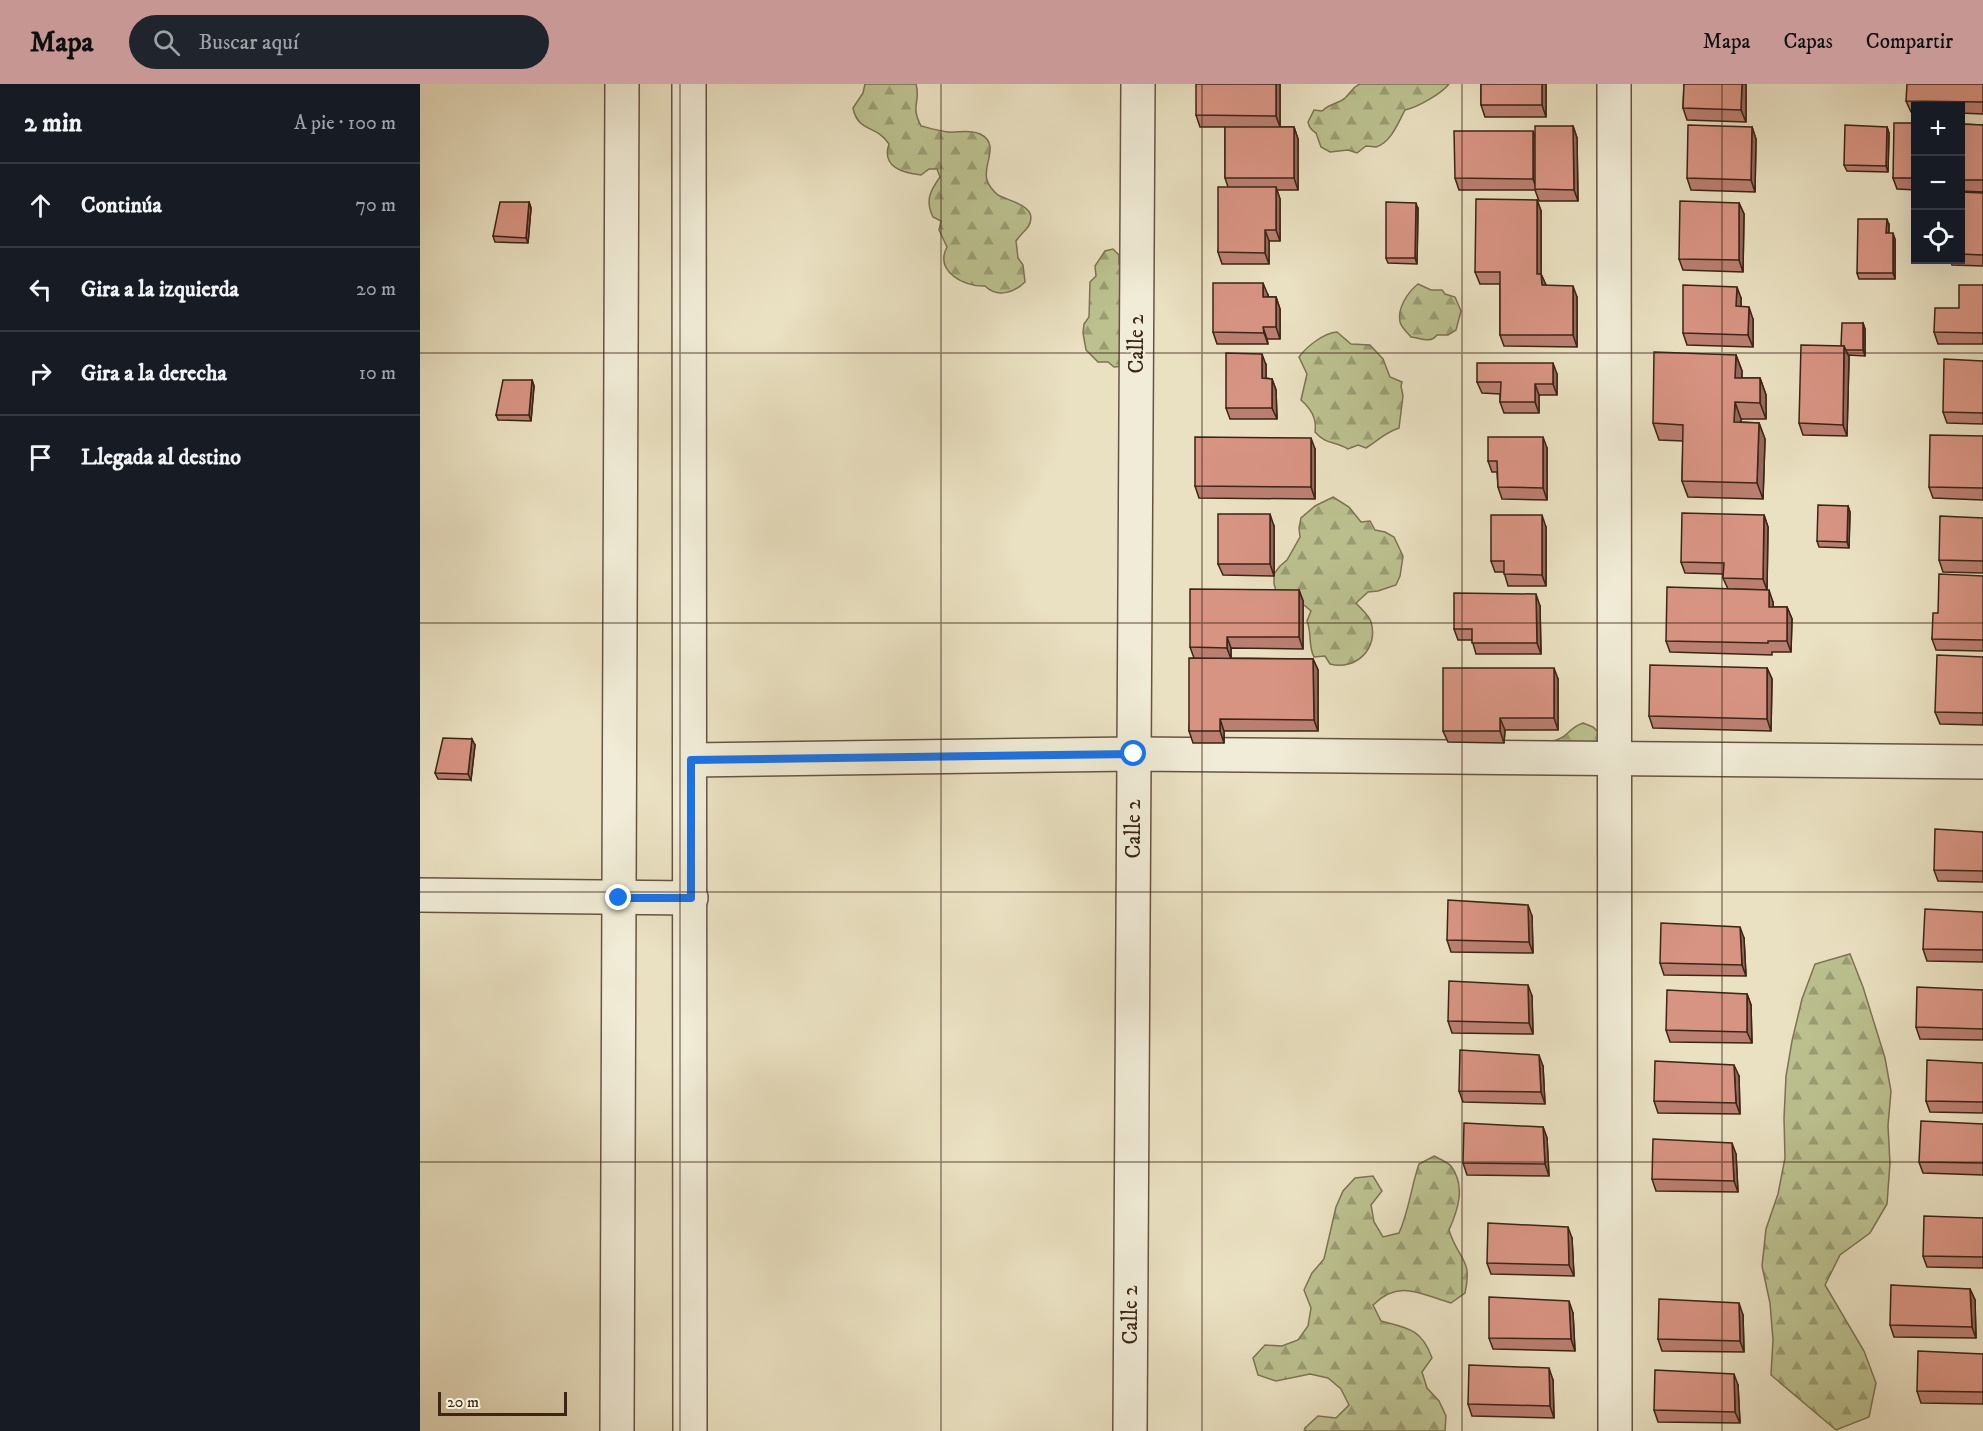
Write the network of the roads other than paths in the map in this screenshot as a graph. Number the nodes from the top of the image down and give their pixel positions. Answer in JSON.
{"nodes":[{"id":1,"x":622,"y":84,"type":"edge"},
{"id":2,"x":689,"y":84,"type":"edge"},
{"id":3,"x":1138,"y":84,"type":"edge"},
{"id":4,"x":1614,"y":84,"type":"edge"},
{"id":5,"x":1134,"y":754,"type":"junction"},
{"id":6,"x":1615,"y":759,"type":"junction"},
{"id":7,"x":691,"y":760,"type":"junction"},
{"id":8,"x":1983,"y":762,"type":"edge"},
{"id":9,"x":420,"y":895,"type":"edge"},
{"id":10,"x":619,"y":898,"type":"junction"},
{"id":11,"x":691,"y":898,"type":"junction"},
{"id":12,"x":617,"y":1431,"type":"edge"},
{"id":13,"x":690,"y":1431,"type":"edge"},
{"id":14,"x":1130,"y":1431,"type":"edge"},
{"id":15,"x":1615,"y":1431,"type":"edge"}],
"edges":[{"from":1,"to":10,"type":"street"},
{"from":2,"to":7,"type":"street"},
{"from":3,"to":5,"type":"street","name":"Calle 2"},
{"from":4,"to":6,"type":"street"},
{"from":5,"to":6,"type":"street"},
{"from":5,"to":7,"type":"street"},
{"from":5,"to":14,"type":"street","name":"Calle 2"},
{"from":6,"to":8,"type":"street"},
{"from":6,"to":15,"type":"street"},
{"from":7,"to":11,"type":"street"},
{"from":9,"to":10,"type":"street"},
{"from":10,"to":11,"type":"street"},
{"from":10,"to":12,"type":"street"},
{"from":11,"to":13,"type":"street"}]}
